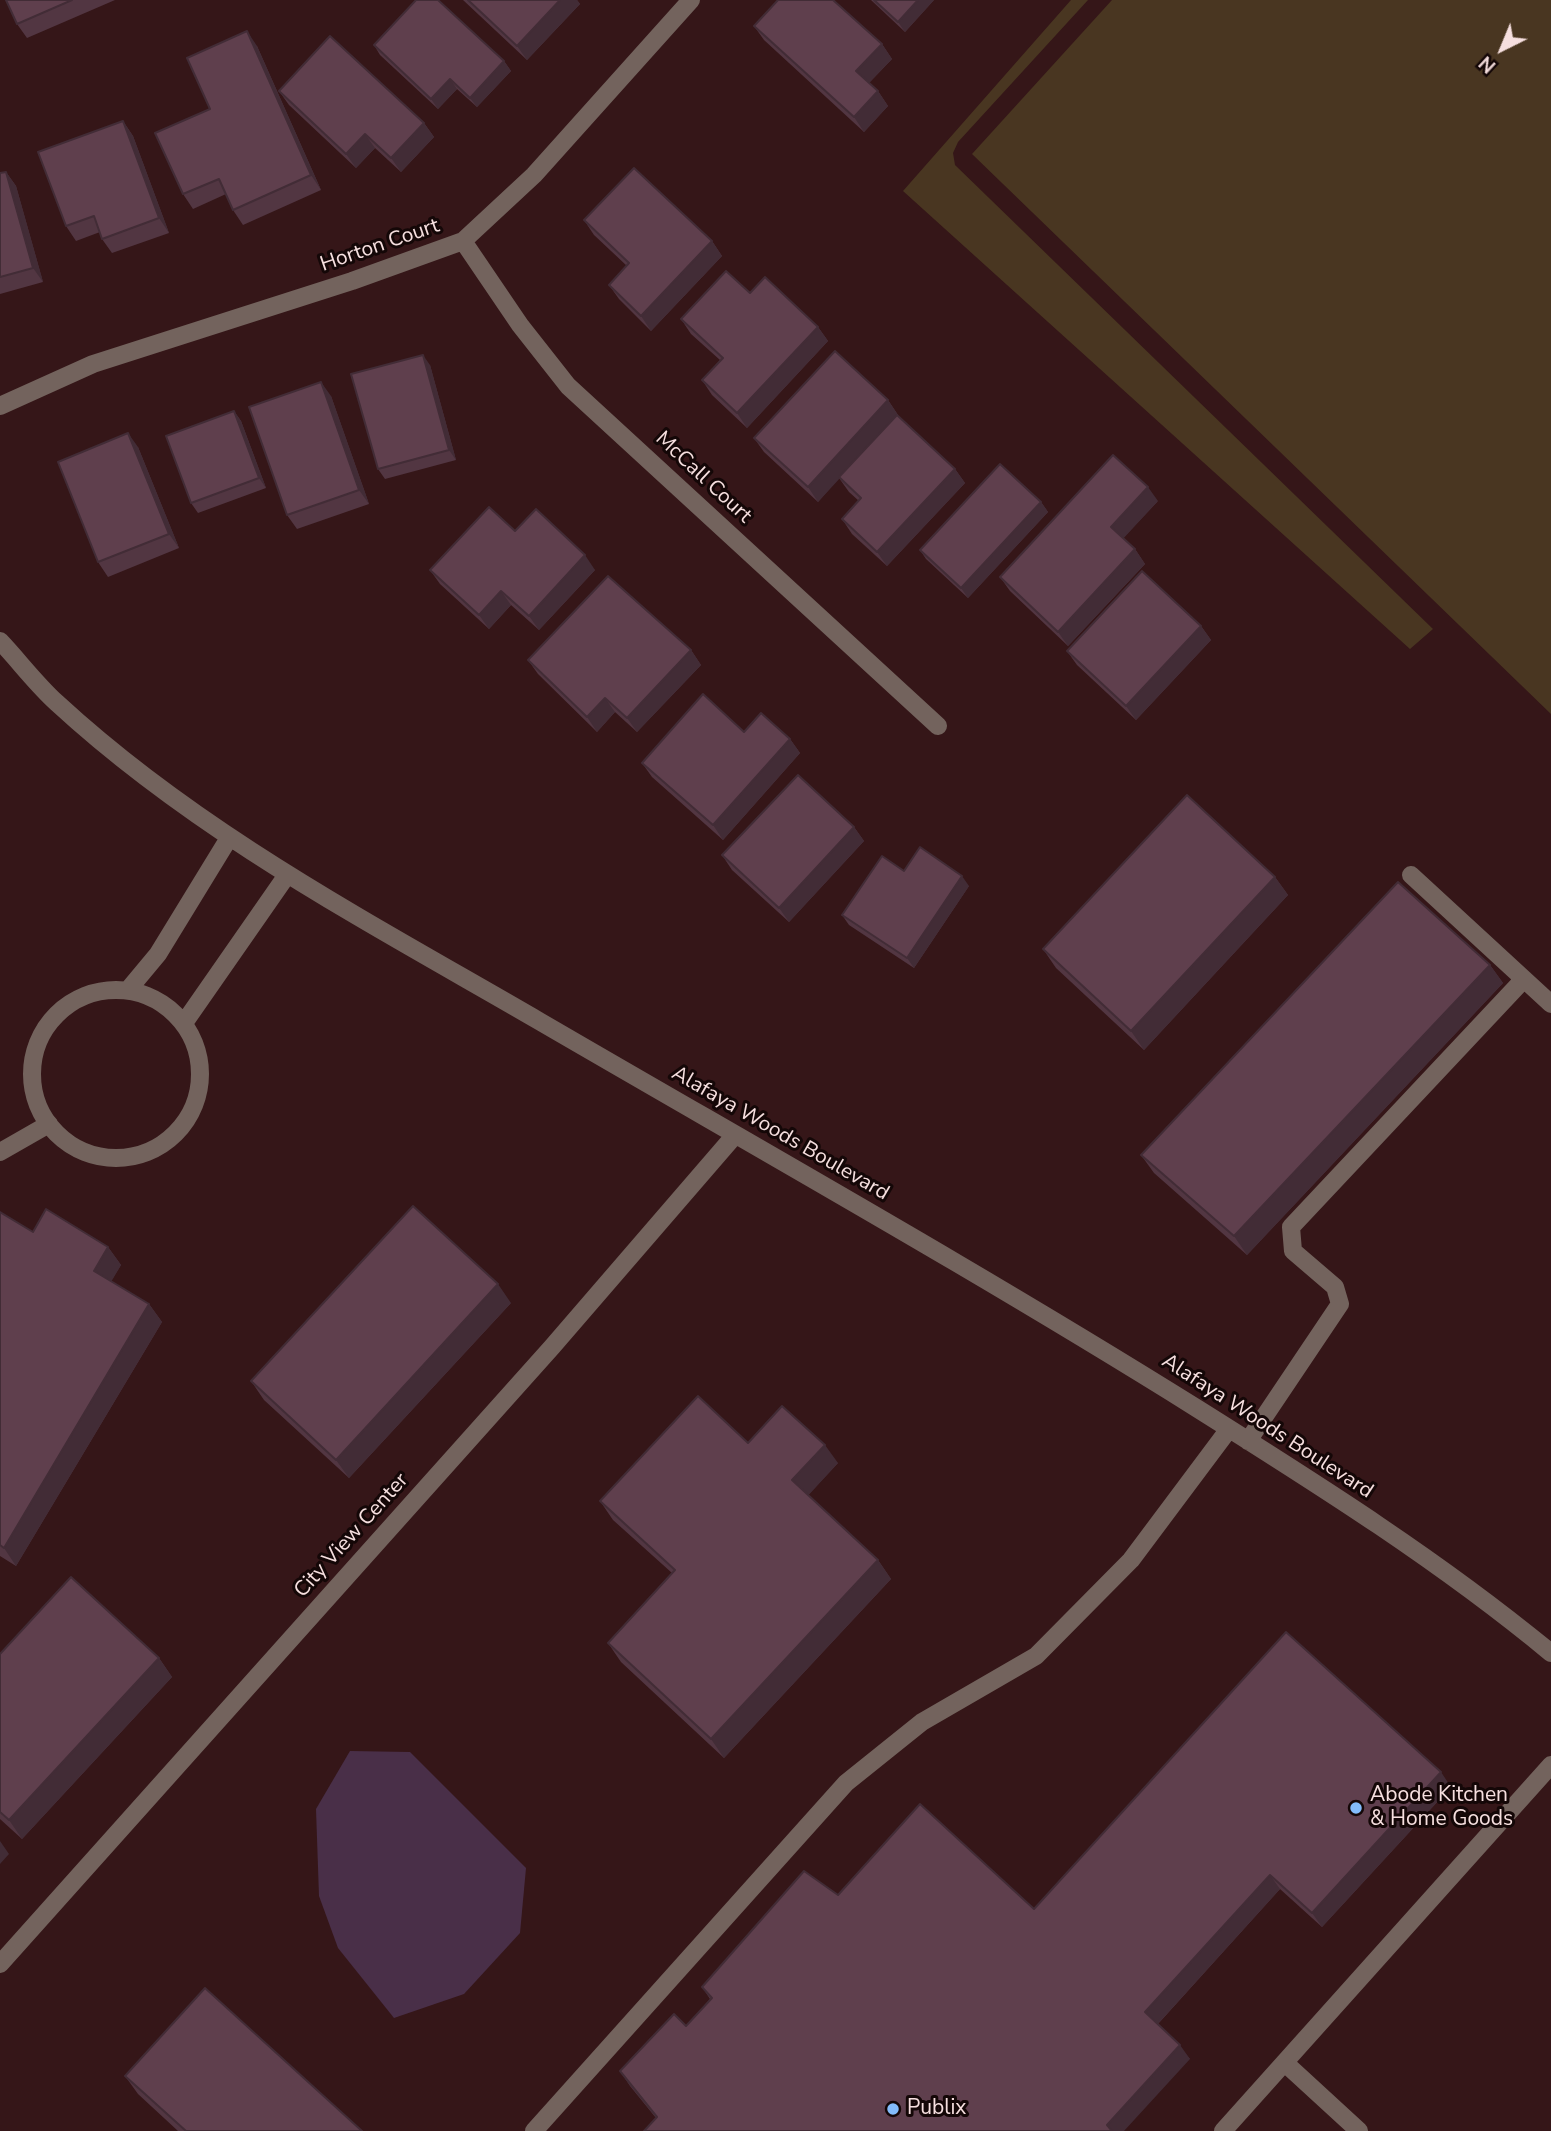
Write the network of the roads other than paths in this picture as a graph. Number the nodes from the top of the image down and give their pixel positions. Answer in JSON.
{"nodes":[{"id":1,"x":691,"y":0,"type":"edge"},
{"id":2,"x":463,"y":241,"type":"junction"},
{"id":3,"x":0,"y":406,"type":"edge"},
{"id":4,"x":0,"y":641,"type":"edge"},
{"id":5,"x":938,"y":726,"type":"dead end"},
{"id":6,"x":229,"y":838,"type":"junction"},
{"id":7,"x":1411,"y":874,"type":"dead end"},
{"id":8,"x":287,"y":875,"type":"junction"},
{"id":9,"x":1524,"y":979,"type":"junction"},
{"id":10,"x":128,"y":990,"type":"junction"},
{"id":11,"x":1551,"y":1004,"type":"edge"},
{"id":12,"x":184,"y":1023,"type":"junction"},
{"id":13,"x":48,"y":1124,"type":"junction"},
{"id":14,"x":735,"y":1135,"type":"junction"},
{"id":15,"x":0,"y":1152,"type":"edge"},
{"id":16,"x":1229,"y":1429,"type":"junction"},
{"id":17,"x":1248,"y":1441,"type":"junction"},
{"id":18,"x":1551,"y":1653,"type":"edge"},
{"id":19,"x":1551,"y":1765,"type":"edge"},
{"id":20,"x":0,"y":1964,"type":"edge"},
{"id":21,"x":1285,"y":2063,"type":"junction"},
{"id":22,"x":534,"y":2131,"type":"edge"},
{"id":23,"x":1223,"y":2131,"type":"edge"},
{"id":24,"x":1359,"y":2131,"type":"edge"}],
"edges":[{"from":1,"to":2,"type":"street","name":"Horton Court"},
{"from":2,"to":3,"type":"street","name":"Horton Court"},
{"from":2,"to":5,"type":"street","name":"McCall Court"},
{"from":4,"to":6,"type":"street","name":"Alafaya Woods Boulevard"},
{"from":6,"to":8,"type":"street","name":"Alafaya Woods Boulevard"},
{"from":6,"to":10,"type":"street"},
{"from":7,"to":9,"type":"street"},
{"from":8,"to":12,"type":"street"},
{"from":8,"to":14,"type":"street","name":"Alafaya Woods Boulevard"},
{"from":9,"to":11,"type":"street"},
{"from":9,"to":17,"type":"street"},
{"from":10,"to":12,"type":"street"},
{"from":10,"to":13,"type":"street"},
{"from":12,"to":13,"type":"street"},
{"from":13,"to":15,"type":"street"},
{"from":14,"to":16,"type":"street","name":"Alafaya Woods Boulevard"},
{"from":14,"to":20,"type":"street","name":"City View Center"},
{"from":16,"to":17,"type":"street","name":"Alafaya Woods Boulevard"},
{"from":16,"to":22,"type":"street"},
{"from":17,"to":18,"type":"street","name":"Alafaya Woods Boulevard"},
{"from":19,"to":21,"type":"street"},
{"from":21,"to":23,"type":"street"},
{"from":21,"to":24,"type":"street"}]}
